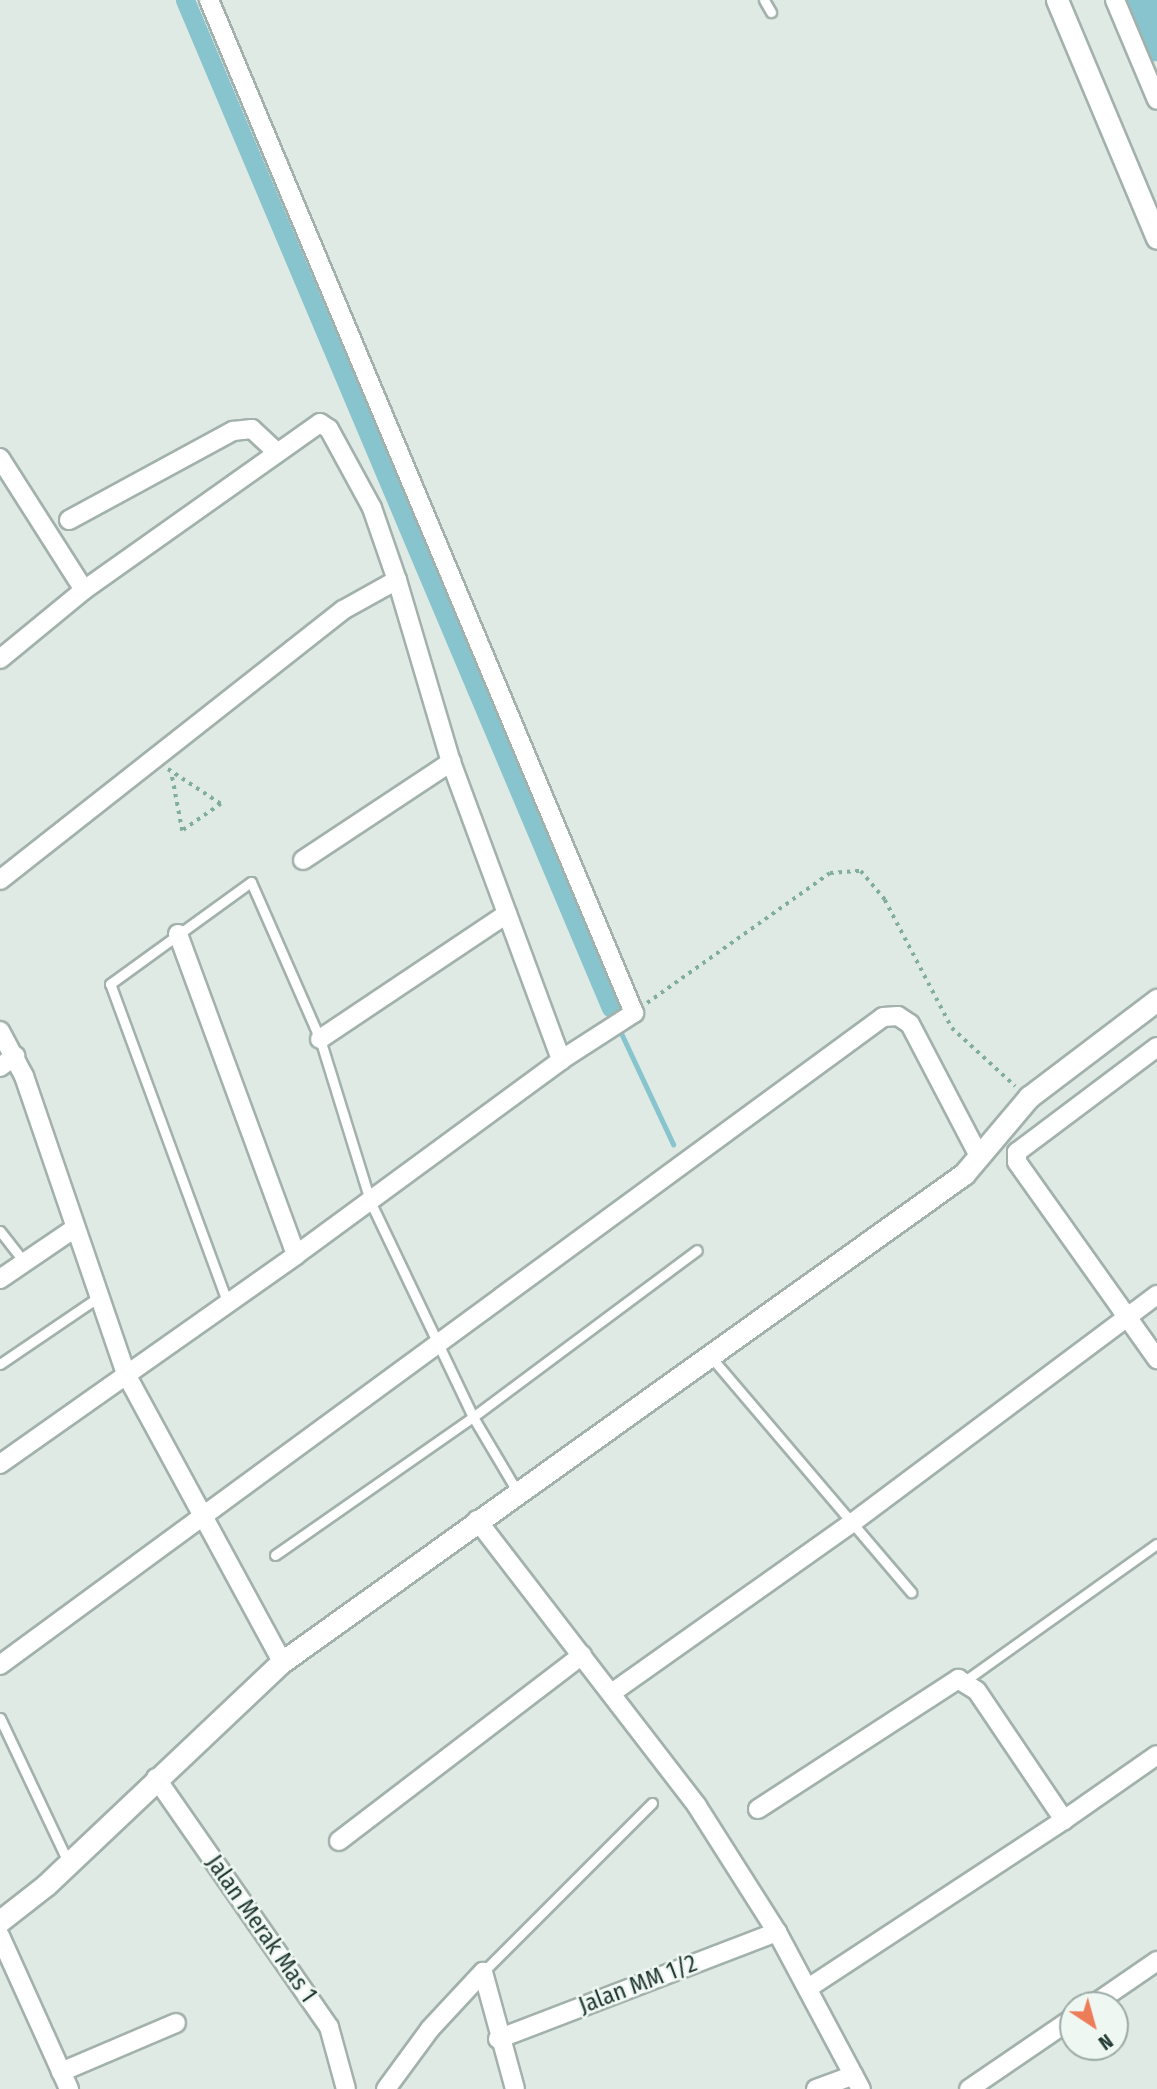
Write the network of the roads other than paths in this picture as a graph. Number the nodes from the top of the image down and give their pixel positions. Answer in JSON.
{"nodes":[{"id":1,"x":209,"y":0,"type":"edge"},
{"id":2,"x":764,"y":0,"type":"edge"},
{"id":3,"x":1057,"y":0,"type":"edge"},
{"id":4,"x":1115,"y":0,"type":"edge"},
{"id":5,"x":771,"y":12,"type":"dead end"},
{"id":6,"x":1157,"y":100,"type":"edge"},
{"id":7,"x":1157,"y":238,"type":"edge"},
{"id":8,"x":276,"y":451,"type":"junction"},
{"id":9,"x":1,"y":464,"type":"edge"},
{"id":10,"x":69,"y":520,"type":"dead end"},
{"id":11,"x":397,"y":580,"type":"junction"},
{"id":12,"x":84,"y":590,"type":"junction"},
{"id":13,"x":0,"y":659,"type":"edge"},
{"id":14,"x":451,"y":762,"type":"junction"},
{"id":15,"x":303,"y":860,"type":"dead end"},
{"id":16,"x":0,"y":880,"type":"edge"},
{"id":17,"x":507,"y":914,"type":"junction"},
{"id":18,"x":178,"y":934,"type":"junction"},
{"id":19,"x":1157,"y":1000,"type":"edge"},
{"id":20,"x":0,"y":1031,"type":"edge"},
{"id":21,"x":320,"y":1039,"type":"junction"},
{"id":22,"x":1157,"y":1047,"type":"edge"},
{"id":23,"x":15,"y":1056,"type":"junction"},
{"id":24,"x":561,"y":1060,"type":"junction"},
{"id":25,"x":0,"y":1068,"type":"edge"},
{"id":26,"x":980,"y":1158,"type":"junction"},
{"id":27,"x":370,"y":1201,"type":"junction"},
{"id":28,"x":75,"y":1228,"type":"junction"},
{"id":29,"x":0,"y":1231,"type":"edge"},
{"id":30,"x":697,"y":1250,"type":"dead end"},
{"id":31,"x":296,"y":1255,"type":"junction"},
{"id":32,"x":24,"y":1262,"type":"junction"},
{"id":33,"x":0,"y":1279,"type":"edge"},
{"id":34,"x":1157,"y":1295,"type":"edge"},
{"id":35,"x":97,"y":1298,"type":"junction"},
{"id":36,"x":228,"y":1304,"type":"junction"},
{"id":37,"x":1126,"y":1317,"type":"junction"},
{"id":38,"x":435,"y":1341,"type":"junction"},
{"id":39,"x":709,"y":1354,"type":"junction"},
{"id":40,"x":1157,"y":1359,"type":"edge"},
{"id":41,"x":0,"y":1364,"type":"edge"},
{"id":42,"x":127,"y":1376,"type":"junction"},
{"id":43,"x":473,"y":1417,"type":"junction"},
{"id":44,"x":0,"y":1464,"type":"edge"},
{"id":45,"x":517,"y":1491,"type":"junction"},
{"id":46,"x":202,"y":1515,"type":"junction"},
{"id":47,"x":477,"y":1520,"type":"junction"},
{"id":48,"x":852,"y":1523,"type":"junction"},
{"id":49,"x":1157,"y":1544,"type":"edge"},
{"id":50,"x":275,"y":1555,"type":"dead end"},
{"id":51,"x":912,"y":1592,"type":"dead end"},
{"id":52,"x":582,"y":1656,"type":"junction"},
{"id":53,"x":282,"y":1661,"type":"junction"},
{"id":54,"x":0,"y":1665,"type":"edge"},
{"id":55,"x":966,"y":1680,"type":"junction"},
{"id":56,"x":613,"y":1692,"type":"junction"},
{"id":57,"x":0,"y":1718,"type":"edge"},
{"id":58,"x":1157,"y":1755,"type":"edge"},
{"id":59,"x":156,"y":1778,"type":"junction"},
{"id":60,"x":652,"y":1803,"type":"dead end"},
{"id":61,"x":758,"y":1809,"type":"dead end"},
{"id":62,"x":1064,"y":1820,"type":"junction"},
{"id":63,"x":339,"y":1841,"type":"dead end"},
{"id":64,"x":68,"y":1863,"type":"junction"},
{"id":65,"x":0,"y":1921,"type":"edge"},
{"id":66,"x":777,"y":1932,"type":"junction"},
{"id":67,"x":0,"y":1936,"type":"edge"},
{"id":68,"x":1157,"y":1961,"type":"edge"},
{"id":69,"x":483,"y":1972,"type":"junction"},
{"id":70,"x":808,"y":1988,"type":"junction"},
{"id":71,"x":1113,"y":1991,"type":"edge"},
{"id":72,"x":176,"y":2023,"type":"dead end"},
{"id":73,"x":1059,"y":2028,"type":"edge"},
{"id":74,"x":498,"y":2039,"type":"junction"},
{"id":75,"x":65,"y":2081,"type":"edge"},
{"id":76,"x":858,"y":2082,"type":"edge"},
{"id":77,"x":346,"y":2089,"type":"edge"},
{"id":78,"x":386,"y":2089,"type":"edge"},
{"id":79,"x":515,"y":2089,"type":"edge"},
{"id":80,"x":816,"y":2089,"type":"edge"},
{"id":81,"x":969,"y":2089,"type":"edge"}],
"edges":[{"from":1,"to":24,"type":"street"},
{"from":2,"to":5,"type":"lane"},
{"from":3,"to":7,"type":"street"},
{"from":4,"to":6,"type":"street"},
{"from":8,"to":10,"type":"street"},
{"from":8,"to":11,"type":"street"},
{"from":8,"to":12,"type":"street"},
{"from":9,"to":12,"type":"street"},
{"from":11,"to":14,"type":"street"},
{"from":11,"to":16,"type":"street"},
{"from":12,"to":13,"type":"street"},
{"from":14,"to":15,"type":"street"},
{"from":14,"to":17,"type":"street"},
{"from":17,"to":21,"type":"street"},
{"from":17,"to":24,"type":"street"},
{"from":18,"to":21,"type":"lane"},
{"from":18,"to":31,"type":"street"},
{"from":18,"to":36,"type":"lane"},
{"from":19,"to":26,"type":"street"},
{"from":20,"to":23,"type":"street"},
{"from":21,"to":27,"type":"lane"},
{"from":22,"to":37,"type":"street"},
{"from":23,"to":25,"type":"street"},
{"from":23,"to":28,"type":"street"},
{"from":24,"to":27,"type":"street"},
{"from":26,"to":38,"type":"street"},
{"from":26,"to":39,"type":"street"},
{"from":27,"to":31,"type":"street"},
{"from":27,"to":38,"type":"lane"},
{"from":28,"to":32,"type":"street"},
{"from":28,"to":35,"type":"street"},
{"from":29,"to":32,"type":"lane"},
{"from":30,"to":43,"type":"lane"},
{"from":31,"to":36,"type":"street"},
{"from":32,"to":33,"type":"street"},
{"from":34,"to":37,"type":"street"},
{"from":35,"to":41,"type":"lane"},
{"from":35,"to":42,"type":"street"},
{"from":36,"to":42,"type":"street"},
{"from":37,"to":40,"type":"street"},
{"from":37,"to":48,"type":"street"},
{"from":38,"to":43,"type":"lane"},
{"from":38,"to":46,"type":"street"},
{"from":39,"to":45,"type":"street"},
{"from":39,"to":48,"type":"lane"},
{"from":42,"to":44,"type":"street"},
{"from":42,"to":46,"type":"street"},
{"from":43,"to":45,"type":"lane"},
{"from":43,"to":50,"type":"lane"},
{"from":45,"to":47,"type":"street"},
{"from":46,"to":53,"type":"street"},
{"from":46,"to":54,"type":"street"},
{"from":47,"to":52,"type":"street"},
{"from":47,"to":53,"type":"street"},
{"from":48,"to":51,"type":"lane"},
{"from":48,"to":56,"type":"street"},
{"from":49,"to":55,"type":"lane"},
{"from":52,"to":56,"type":"street"},
{"from":52,"to":63,"type":"street"},
{"from":53,"to":59,"type":"street"},
{"from":55,"to":61,"type":"street"},
{"from":55,"to":62,"type":"street"},
{"from":56,"to":66,"type":"street"},
{"from":57,"to":64,"type":"lane"},
{"from":58,"to":62,"type":"street"},
{"from":59,"to":64,"type":"street"},
{"from":59,"to":77,"type":"street","name":"Jalan Merak Mas 1"},
{"from":60,"to":69,"type":"lane"},
{"from":62,"to":70,"type":"street"},
{"from":64,"to":65,"type":"street"},
{"from":66,"to":70,"type":"street"},
{"from":66,"to":74,"type":"street","name":"Jalan MM 1/2"},
{"from":67,"to":75,"type":"street"},
{"from":68,"to":71,"type":"street"},
{"from":69,"to":74,"type":"street"},
{"from":69,"to":78,"type":"street"},
{"from":70,"to":76,"type":"street"},
{"from":72,"to":75,"type":"street"},
{"from":73,"to":81,"type":"street"},
{"from":74,"to":79,"type":"street"},
{"from":76,"to":80,"type":"street"}]}
